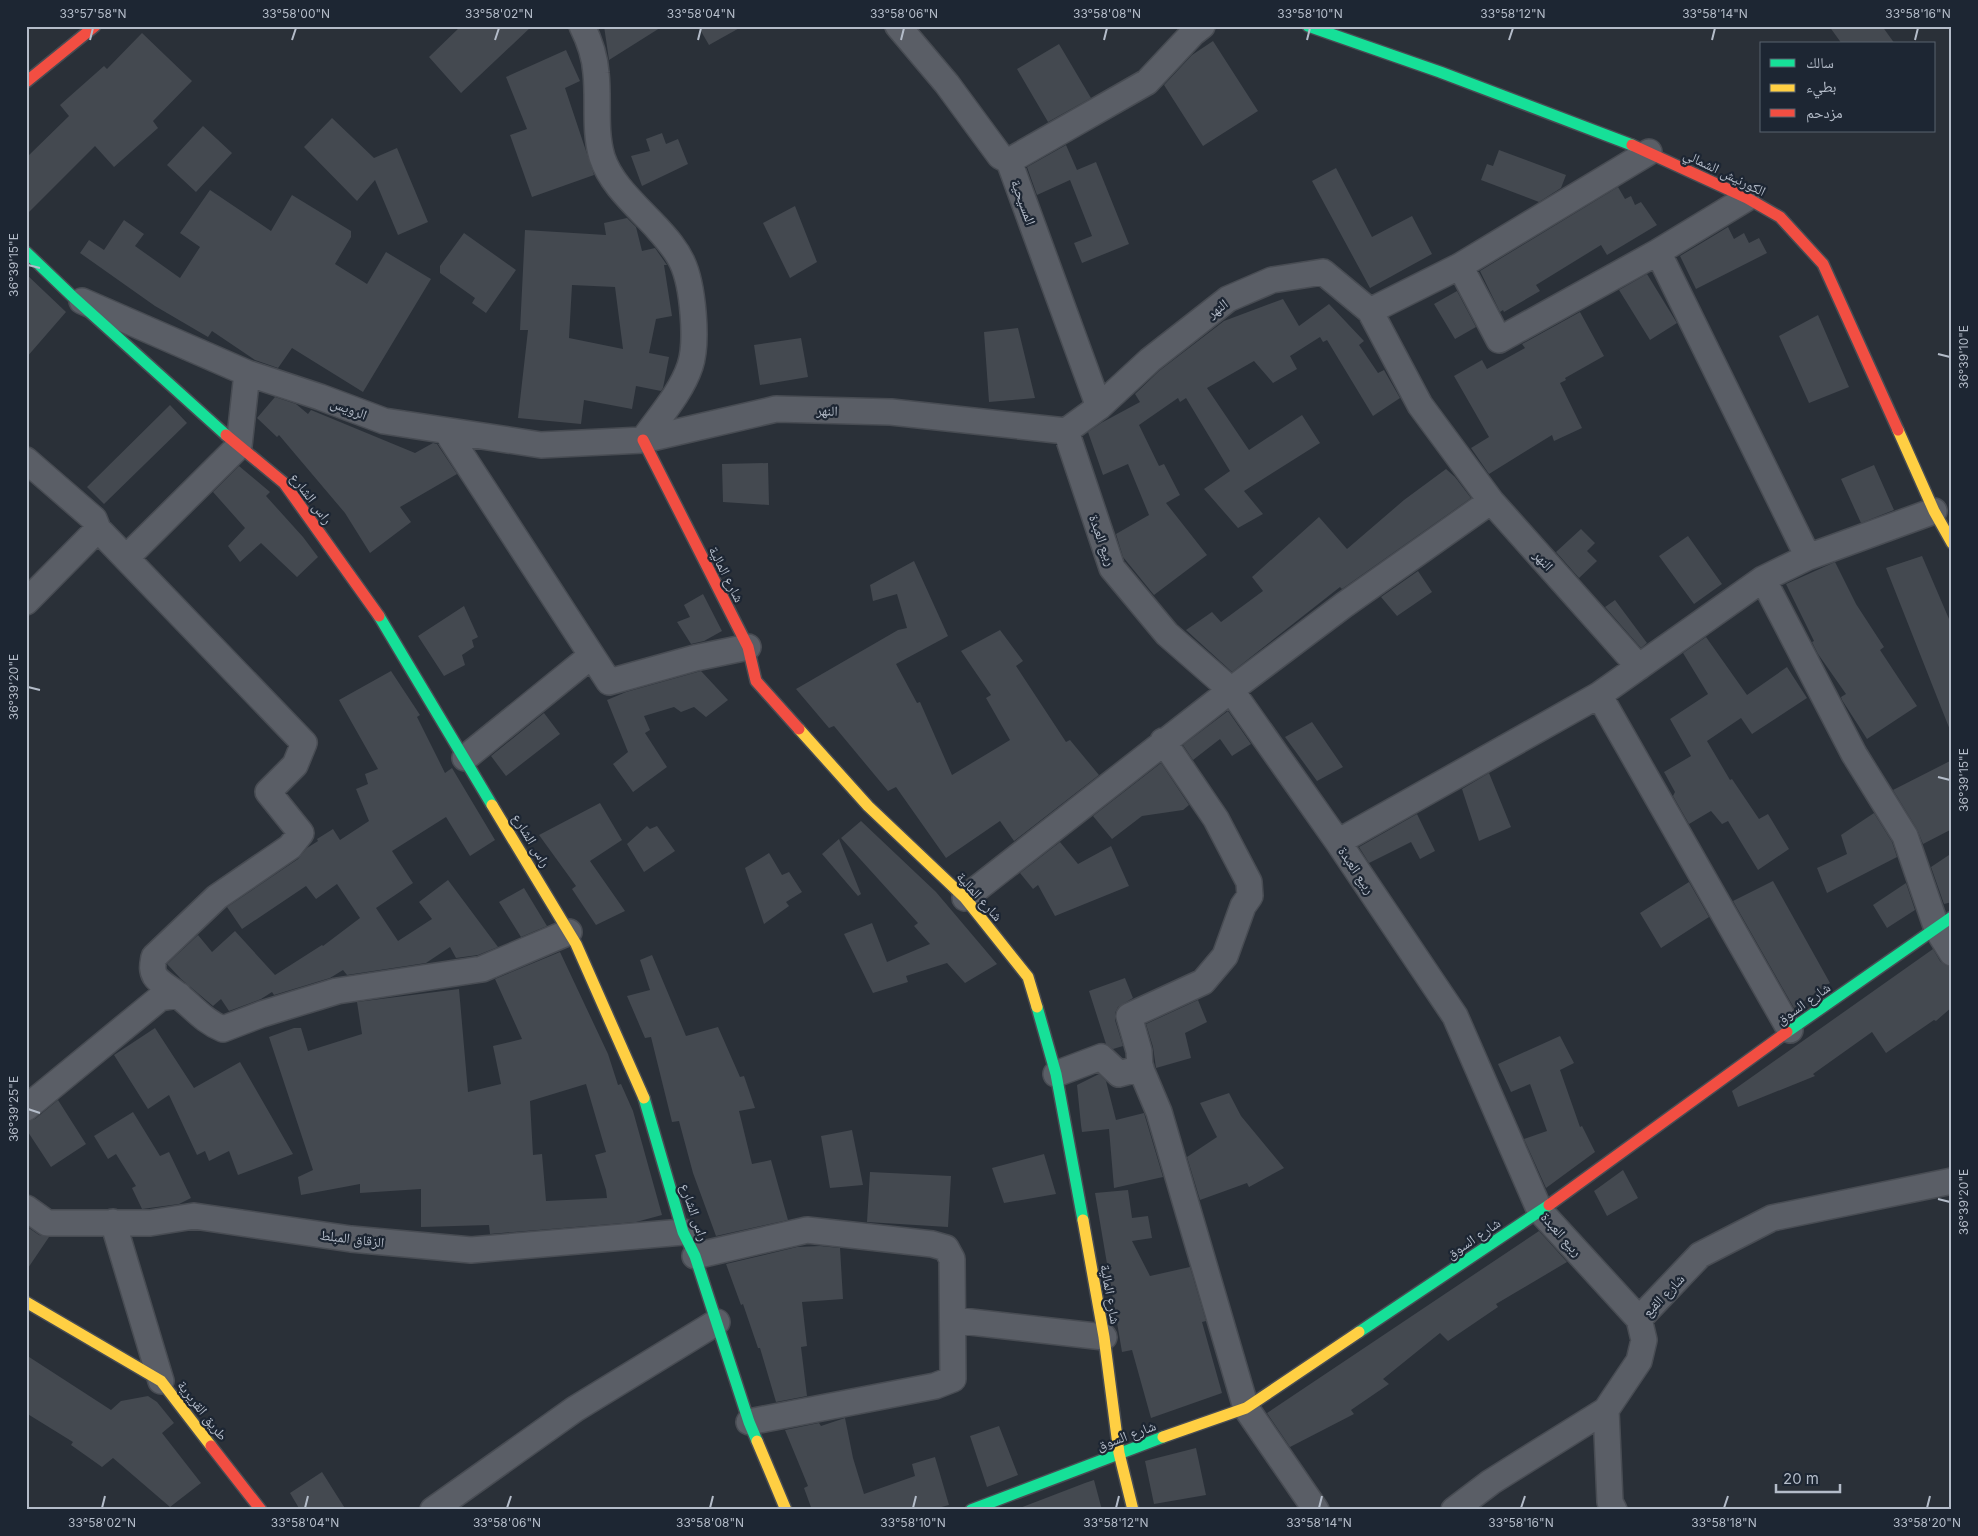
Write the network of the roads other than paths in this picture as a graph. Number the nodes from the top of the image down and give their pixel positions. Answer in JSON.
{"nodes":[{"id":1,"x":96,"y":26,"type":"edge"},
{"id":2,"x":582,"y":26,"type":"edge"},
{"id":3,"x":898,"y":26,"type":"edge"},
{"id":4,"x":1202,"y":26,"type":"edge"},
{"id":5,"x":1308,"y":26,"type":"edge"},
{"id":6,"x":26,"y":82,"type":"edge"},
{"id":7,"x":1649,"y":152,"type":"junction"},
{"id":8,"x":1008,"y":161,"type":"junction"},
{"id":9,"x":1746,"y":198,"type":"junction"},
{"id":10,"x":26,"y":252,"type":"edge"},
{"id":11,"x":1658,"y":252,"type":"junction"},
{"id":12,"x":1460,"y":266,"type":"junction"},
{"id":13,"x":72,"y":296,"type":"junction"},
{"id":14,"x":1370,"y":311,"type":"junction"},
{"id":15,"x":247,"y":373,"type":"junction"},
{"id":16,"x":1099,"y":408,"type":"junction"},
{"id":17,"x":446,"y":431,"type":"junction"},
{"id":18,"x":1066,"y":431,"type":"junction"},
{"id":19,"x":643,"y":440,"type":"junction"},
{"id":20,"x":239,"y":446,"type":"junction"},
{"id":21,"x":26,"y":460,"type":"edge"},
{"id":22,"x":1491,"y":500,"type":"junction"},
{"id":23,"x":1934,"y":511,"type":"junction"},
{"id":24,"x":98,"y":529,"type":"junction"},
{"id":25,"x":1952,"y":543,"type":"edge"},
{"id":26,"x":1808,"y":556,"type":"junction"},
{"id":27,"x":126,"y":558,"type":"junction"},
{"id":28,"x":1763,"y":579,"type":"junction"},
{"id":29,"x":26,"y":602,"type":"edge"},
{"id":30,"x":748,"y":646,"type":"junction"},
{"id":31,"x":591,"y":656,"type":"junction"},
{"id":32,"x":1640,"y":667,"type":"junction"},
{"id":33,"x":1231,"y":690,"type":"junction"},
{"id":34,"x":1599,"y":695,"type":"junction"},
{"id":35,"x":1163,"y":742,"type":"junction"},
{"id":36,"x":465,"y":758,"type":"junction"},
{"id":37,"x":1338,"y":842,"type":"junction"},
{"id":38,"x":965,"y":898,"type":"junction"},
{"id":39,"x":1945,"y":923,"type":"edge"},
{"id":40,"x":569,"y":932,"type":"junction"},
{"id":41,"x":1952,"y":953,"type":"edge"},
{"id":42,"x":179,"y":995,"type":"junction"},
{"id":43,"x":1790,"y":1030,"type":"junction"},
{"id":44,"x":1141,"y":1068,"type":"junction"},
{"id":45,"x":1056,"y":1074,"type":"junction"},
{"id":46,"x":26,"y":1108,"type":"edge"},
{"id":47,"x":1952,"y":1181,"type":"edge"},
{"id":48,"x":26,"y":1208,"type":"edge"},
{"id":49,"x":1540,"y":1211,"type":"junction"},
{"id":50,"x":113,"y":1222,"type":"junction"},
{"id":51,"x":683,"y":1232,"type":"junction"},
{"id":52,"x":695,"y":1256,"type":"junction"},
{"id":53,"x":26,"y":1302,"type":"edge"},
{"id":54,"x":953,"y":1320,"type":"junction"},
{"id":55,"x":1639,"y":1320,"type":"junction"},
{"id":56,"x":717,"y":1322,"type":"junction"},
{"id":57,"x":1104,"y":1337,"type":"junction"},
{"id":58,"x":161,"y":1381,"type":"junction"},
{"id":59,"x":1246,"y":1408,"type":"junction"},
{"id":60,"x":1606,"y":1410,"type":"junction"},
{"id":61,"x":749,"y":1422,"type":"junction"},
{"id":62,"x":1119,"y":1452,"type":"junction"},
{"id":63,"x":261,"y":1510,"type":"edge"},
{"id":64,"x":433,"y":1510,"type":"edge"},
{"id":65,"x":786,"y":1510,"type":"edge"},
{"id":66,"x":971,"y":1510,"type":"edge"},
{"id":67,"x":1133,"y":1510,"type":"edge"},
{"id":68,"x":1316,"y":1510,"type":"edge"},
{"id":69,"x":1454,"y":1510,"type":"edge"},
{"id":70,"x":1614,"y":1510,"type":"edge"}],
"edges":[{"from":1,"to":6,"type":"street"},
{"from":2,"to":19,"type":"street"},
{"from":3,"to":8,"type":"street","name":"المسيحية"},
{"from":4,"to":8,"type":"street"},
{"from":5,"to":7,"type":"street","name":"الكورنيش الشمالي"},
{"from":7,"to":9,"type":"street","name":"الكورنيش الشمالي"},
{"from":7,"to":12,"type":"street"},
{"from":8,"to":16,"type":"street","name":"المسيحية"},
{"from":9,"to":11,"type":"street"},
{"from":9,"to":23,"type":"street","name":"الكورنيش الشمالي"},
{"from":10,"to":13,"type":"street","name":"راس الشارع"},
{"from":11,"to":12,"type":"street"},
{"from":11,"to":26,"type":"street"},
{"from":12,"to":14,"type":"street"},
{"from":13,"to":15,"type":"street","name":"الرويس"},
{"from":13,"to":20,"type":"street","name":"راس الشارع"},
{"from":14,"to":16,"type":"street","name":"النهر"},
{"from":14,"to":22,"type":"street","name":"النهر"},
{"from":15,"to":17,"type":"street","name":"الرويس"},
{"from":15,"to":20,"type":"street"},
{"from":16,"to":18,"type":"street","name":"النهر"},
{"from":17,"to":19,"type":"street","name":"الرويس"},
{"from":17,"to":31,"type":"street"},
{"from":18,"to":19,"type":"street","name":"النهر"},
{"from":18,"to":33,"type":"street","name":"ربيع العبدة"},
{"from":19,"to":30,"type":"street","name":"شارع المالية"},
{"from":20,"to":27,"type":"street"},
{"from":20,"to":36,"type":"street","name":"راس الشارع"},
{"from":21,"to":24,"type":"street"},
{"from":22,"to":32,"type":"street","name":"النهر"},
{"from":22,"to":33,"type":"street"},
{"from":23,"to":25,"type":"street","name":"الكورنيش الشمالي"},
{"from":23,"to":26,"type":"street"},
{"from":24,"to":27,"type":"street"},
{"from":24,"to":29,"type":"street"},
{"from":26,"to":28,"type":"street"},
{"from":27,"to":42,"type":"street"},
{"from":28,"to":32,"type":"street"},
{"from":28,"to":39,"type":"street"},
{"from":30,"to":31,"type":"street"},
{"from":30,"to":38,"type":"street","name":"شارع المالية"},
{"from":31,"to":36,"type":"street"},
{"from":32,"to":34,"type":"street"},
{"from":33,"to":35,"type":"street"},
{"from":33,"to":37,"type":"street","name":"ربيع العبدة"},
{"from":34,"to":37,"type":"street"},
{"from":34,"to":43,"type":"street"},
{"from":35,"to":38,"type":"street"},
{"from":35,"to":44,"type":"street"},
{"from":36,"to":40,"type":"street","name":"راس الشارع"},
{"from":37,"to":49,"type":"street","name":"ربيع العبدة"},
{"from":38,"to":45,"type":"street","name":"شارع المالية"},
{"from":39,"to":41,"type":"street"},
{"from":39,"to":43,"type":"street","name":"شارع السوق"},
{"from":40,"to":42,"type":"street"},
{"from":40,"to":51,"type":"street","name":"راس الشارع"},
{"from":42,"to":46,"type":"street"},
{"from":43,"to":49,"type":"street","name":"شارع السوق"},
{"from":44,"to":45,"type":"street"},
{"from":44,"to":59,"type":"street"},
{"from":45,"to":57,"type":"street","name":"شارع المالية"},
{"from":47,"to":55,"type":"street","name":"شارع القبع"},
{"from":48,"to":50,"type":"street","name":"الزقاق المبلط"},
{"from":49,"to":55,"type":"street","name":"ربيع العبدة"},
{"from":49,"to":59,"type":"street","name":"شارع السوق"},
{"from":50,"to":51,"type":"street","name":"الزقاق المبلط"},
{"from":50,"to":58,"type":"street"},
{"from":51,"to":52,"type":"street","name":"راس الشارع"},
{"from":52,"to":54,"type":"street"},
{"from":52,"to":56,"type":"street","name":"راس الشارع"},
{"from":53,"to":58,"type":"street","name":"طريق القريرية"},
{"from":54,"to":57,"type":"street"},
{"from":54,"to":61,"type":"street"},
{"from":55,"to":60,"type":"street","name":"شارع القبع"},
{"from":56,"to":61,"type":"street","name":"راس الشارع"},
{"from":56,"to":64,"type":"street"},
{"from":57,"to":62,"type":"street","name":"شارع المالية"},
{"from":58,"to":63,"type":"street","name":"طريق القريرية"},
{"from":59,"to":62,"type":"street","name":"شارع السوق"},
{"from":59,"to":68,"type":"street"},
{"from":60,"to":69,"type":"street","name":"شارع القبع"},
{"from":60,"to":70,"type":"street"},
{"from":61,"to":65,"type":"street","name":"راس الشارع"},
{"from":62,"to":66,"type":"street","name":"شارع السوق"},
{"from":62,"to":67,"type":"street","name":"شارع المالية"}]}
